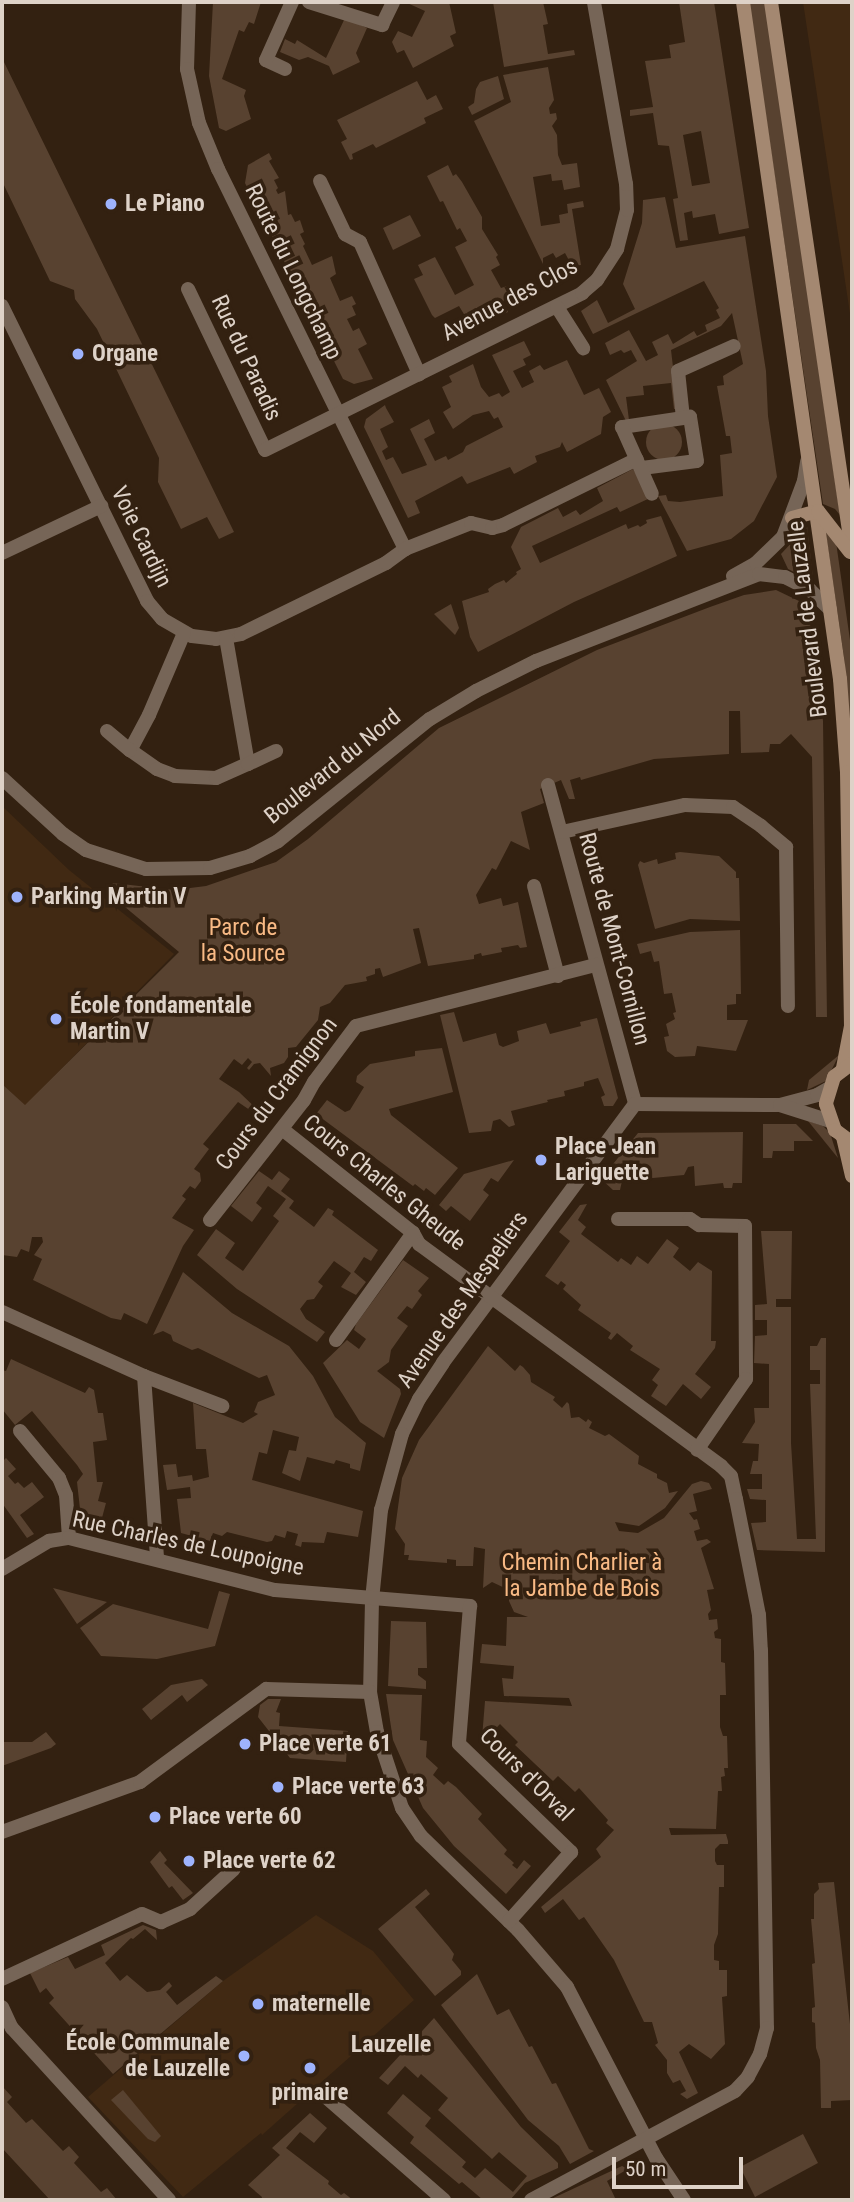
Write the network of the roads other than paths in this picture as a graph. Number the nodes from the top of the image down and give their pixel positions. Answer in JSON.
{"nodes":[{"id":1,"x":190,"y":2,"type":"edge"},
{"id":2,"x":292,"y":2,"type":"edge"},
{"id":3,"x":309,"y":2,"type":"edge"},
{"id":4,"x":393,"y":2,"type":"edge"},
{"id":5,"x":594,"y":2,"type":"edge"},
{"id":6,"x":743,"y":2,"type":"edge"},
{"id":7,"x":771,"y":2,"type":"edge"},
{"id":8,"x":285,"y":69,"type":"dead end"},
{"id":9,"x":320,"y":181,"type":"dead end"},
{"id":10,"x":188,"y":289,"type":"dead end"},
{"id":11,"x":2,"y":306,"type":"edge"},
{"id":12,"x":557,"y":307,"type":"junction"},
{"id":13,"x":734,"y":346,"type":"dead end"},
{"id":14,"x":583,"y":348,"type":"dead end"},
{"id":15,"x":419,"y":373,"type":"junction"},
{"id":16,"x":336,"y":413,"type":"junction"},
{"id":17,"x":683,"y":418,"type":"junction"},
{"id":18,"x":809,"y":452,"type":"junction"},
{"id":19,"x":640,"y":464,"type":"junction"},
{"id":20,"x":652,"y":494,"type":"dead end"},
{"id":21,"x":101,"y":506,"type":"junction"},
{"id":22,"x":818,"y":511,"type":"junction"},
{"id":23,"x":792,"y":518,"type":"junction"},
{"id":24,"x":405,"y":549,"type":"junction"},
{"id":25,"x":2,"y":553,"type":"edge"},
{"id":26,"x":852,"y":553,"type":"edge"},
{"id":27,"x":698,"y":596,"type":"junction"},
{"id":28,"x":830,"y":609,"type":"junction"},
{"id":29,"x":184,"y":633,"type":"junction"},
{"id":30,"x":226,"y":638,"type":"junction"},
{"id":31,"x":107,"y":731,"type":"dead end"},
{"id":32,"x":130,"y":750,"type":"junction"},
{"id":33,"x":276,"y":751,"type":"dead end"},
{"id":34,"x":248,"y":764,"type":"junction"},
{"id":35,"x":2,"y":778,"type":"edge"},
{"id":36,"x":548,"y":785,"type":"dead end"},
{"id":37,"x":562,"y":832,"type":"junction"},
{"id":38,"x":534,"y":886,"type":"dead end"},
{"id":39,"x":596,"y":965,"type":"junction"},
{"id":40,"x":558,"y":976,"type":"junction"},
{"id":41,"x":788,"y":1006,"type":"dead end"},
{"id":42,"x":848,"y":1066,"type":"edge"},
{"id":43,"x":829,"y":1088,"type":"junction"},
{"id":44,"x":635,"y":1104,"type":"junction"},
{"id":45,"x":780,"y":1105,"type":"junction"},
{"id":46,"x":830,"y":1121,"type":"junction"},
{"id":47,"x":282,"y":1129,"type":"junction"},
{"id":48,"x":847,"y":1140,"type":"edge"},
{"id":49,"x":852,"y":1176,"type":"edge"},
{"id":50,"x":618,"y":1219,"type":"dead end"},
{"id":51,"x":210,"y":1220,"type":"dead end"},
{"id":52,"x":413,"y":1233,"type":"junction"},
{"id":53,"x":492,"y":1297,"type":"junction"},
{"id":54,"x":2,"y":1311,"type":"edge"},
{"id":55,"x":337,"y":1340,"type":"dead end"},
{"id":56,"x":144,"y":1376,"type":"junction"},
{"id":57,"x":222,"y":1406,"type":"dead end"},
{"id":58,"x":20,"y":1431,"type":"dead end"},
{"id":59,"x":697,"y":1450,"type":"junction"},
{"id":60,"x":69,"y":1538,"type":"junction"},
{"id":61,"x":157,"y":1559,"type":"junction"},
{"id":62,"x":7,"y":1565,"type":"edge"},
{"id":63,"x":372,"y":1600,"type":"junction"},
{"id":64,"x":370,"y":1692,"type":"junction"},
{"id":65,"x":2,"y":1832,"type":"edge"},
{"id":66,"x":234,"y":1869,"type":"dead end"},
{"id":67,"x":509,"y":1921,"type":"junction"},
{"id":68,"x":2,"y":1979,"type":"edge"},
{"id":69,"x":2,"y":2007,"type":"edge"},
{"id":70,"x":319,"y":2091,"type":"dead end"},
{"id":71,"x":647,"y":2138,"type":"junction"},
{"id":72,"x":169,"y":2200,"type":"edge"},
{"id":73,"x":444,"y":2200,"type":"edge"},
{"id":74,"x":531,"y":2200,"type":"edge"},
{"id":75,"x":684,"y":2200,"type":"edge"}],
"edges":[{"from":1,"to":16,"type":"street","name":"Route du Longchamp"},
{"from":2,"to":8,"type":"street"},
{"from":3,"to":4,"type":"street"},
{"from":5,"to":12,"type":"street","name":"Avenue des Clos"},
{"from":6,"to":18,"type":"main road","name":"Boulevard de Lauzelle"},
{"from":7,"to":26,"type":"main road"},
{"from":9,"to":15,"type":"street"},
{"from":10,"to":16,"type":"street","name":"Rue du Paradis"},
{"from":11,"to":21,"type":"street","name":"Voie Cardijn"},
{"from":12,"to":14,"type":"street"},
{"from":12,"to":15,"type":"street","name":"Avenue des Clos"},
{"from":13,"to":17,"type":"street"},
{"from":15,"to":16,"type":"street","name":"Avenue des Clos"},
{"from":16,"to":24,"type":"street","name":"Route du Longchamp"},
{"from":17,"to":19,"type":"street"},
{"from":17,"to":19,"type":"street","name":"Voie Cardijn"},
{"from":18,"to":22,"type":"main road","name":"Boulevard de Lauzelle"},
{"from":18,"to":23,"type":"street","name":"Boulevard du Nord"},
{"from":19,"to":20,"type":"street"},
{"from":19,"to":24,"type":"street","name":"Voie Cardijn"},
{"from":21,"to":25,"type":"street"},
{"from":21,"to":29,"type":"street","name":"Voie Cardijn"},
{"from":22,"to":23,"type":"main road"},
{"from":22,"to":26,"type":"main road"},
{"from":22,"to":28,"type":"main road","name":"Boulevard de Lauzelle"},
{"from":23,"to":27,"type":"street","name":"Boulevard du Nord"},
{"from":24,"to":30,"type":"street","name":"Voie Cardijn"},
{"from":27,"to":28,"type":"street","name":"Boulevard du Nord"},
{"from":27,"to":35,"type":"street","name":"Boulevard du Nord"},
{"from":28,"to":42,"type":"main road","name":"Boulevard de Lauzelle"},
{"from":29,"to":30,"type":"street","name":"Voie Cardijn"},
{"from":29,"to":32,"type":"street"},
{"from":30,"to":34,"type":"street"},
{"from":31,"to":32,"type":"street"},
{"from":32,"to":34,"type":"street"},
{"from":33,"to":34,"type":"street"},
{"from":36,"to":37,"type":"street","name":"Route de Mont-Cornillon"},
{"from":37,"to":39,"type":"street","name":"Route de Mont-Cornillon"},
{"from":37,"to":41,"type":"street"},
{"from":38,"to":40,"type":"street"},
{"from":39,"to":40,"type":"street","name":"Cours du Cramignon"},
{"from":39,"to":44,"type":"street","name":"Route de Mont-Cornillon"},
{"from":40,"to":47,"type":"street","name":"Cours du Cramignon"},
{"from":42,"to":43,"type":"main road"},
{"from":43,"to":45,"type":"street"},
{"from":43,"to":46,"type":"main road"},
{"from":44,"to":45,"type":"street"},
{"from":44,"to":53,"type":"street","name":"Avenue des Mespeliers"},
{"from":45,"to":46,"type":"street"},
{"from":46,"to":48,"type":"main road"},
{"from":47,"to":51,"type":"street","name":"Cours du Cramignon"},
{"from":47,"to":52,"type":"street","name":"Cours Charles Gheude"},
{"from":48,"to":49,"type":"main road"},
{"from":50,"to":59,"type":"street"},
{"from":52,"to":53,"type":"street","name":"Cours Charles Gheude"},
{"from":52,"to":55,"type":"street"},
{"from":53,"to":59,"type":"street","name":"Cours Charles Gheude"},
{"from":53,"to":63,"type":"street","name":"Avenue des Mespeliers"},
{"from":54,"to":56,"type":"street"},
{"from":56,"to":57,"type":"street"},
{"from":56,"to":61,"type":"street"},
{"from":58,"to":60,"type":"street"},
{"from":59,"to":71,"type":"street","name":"Cours Charles Gheude"},
{"from":60,"to":61,"type":"street","name":"Rue Charles de Loupoigne"},
{"from":60,"to":62,"type":"street","name":"Rue Charles de Loupoigne"},
{"from":61,"to":63,"type":"street","name":"Rue Charles de Loupoigne"},
{"from":63,"to":64,"type":"street","name":"Avenue des Mespeliers"},
{"from":63,"to":67,"type":"street","name":"Cours d'Orval"},
{"from":64,"to":65,"type":"street"},
{"from":64,"to":67,"type":"street","name":"Avenue des Mespeliers"},
{"from":66,"to":68,"type":"street"},
{"from":67,"to":71,"type":"street","name":"Avenue des Mespeliers"},
{"from":69,"to":72,"type":"street"},
{"from":70,"to":73,"type":"street"},
{"from":71,"to":74,"type":"street","name":"Cours Charles Gheude"},
{"from":71,"to":75,"type":"street","name":"Avenue des Mespeliers"}]}
